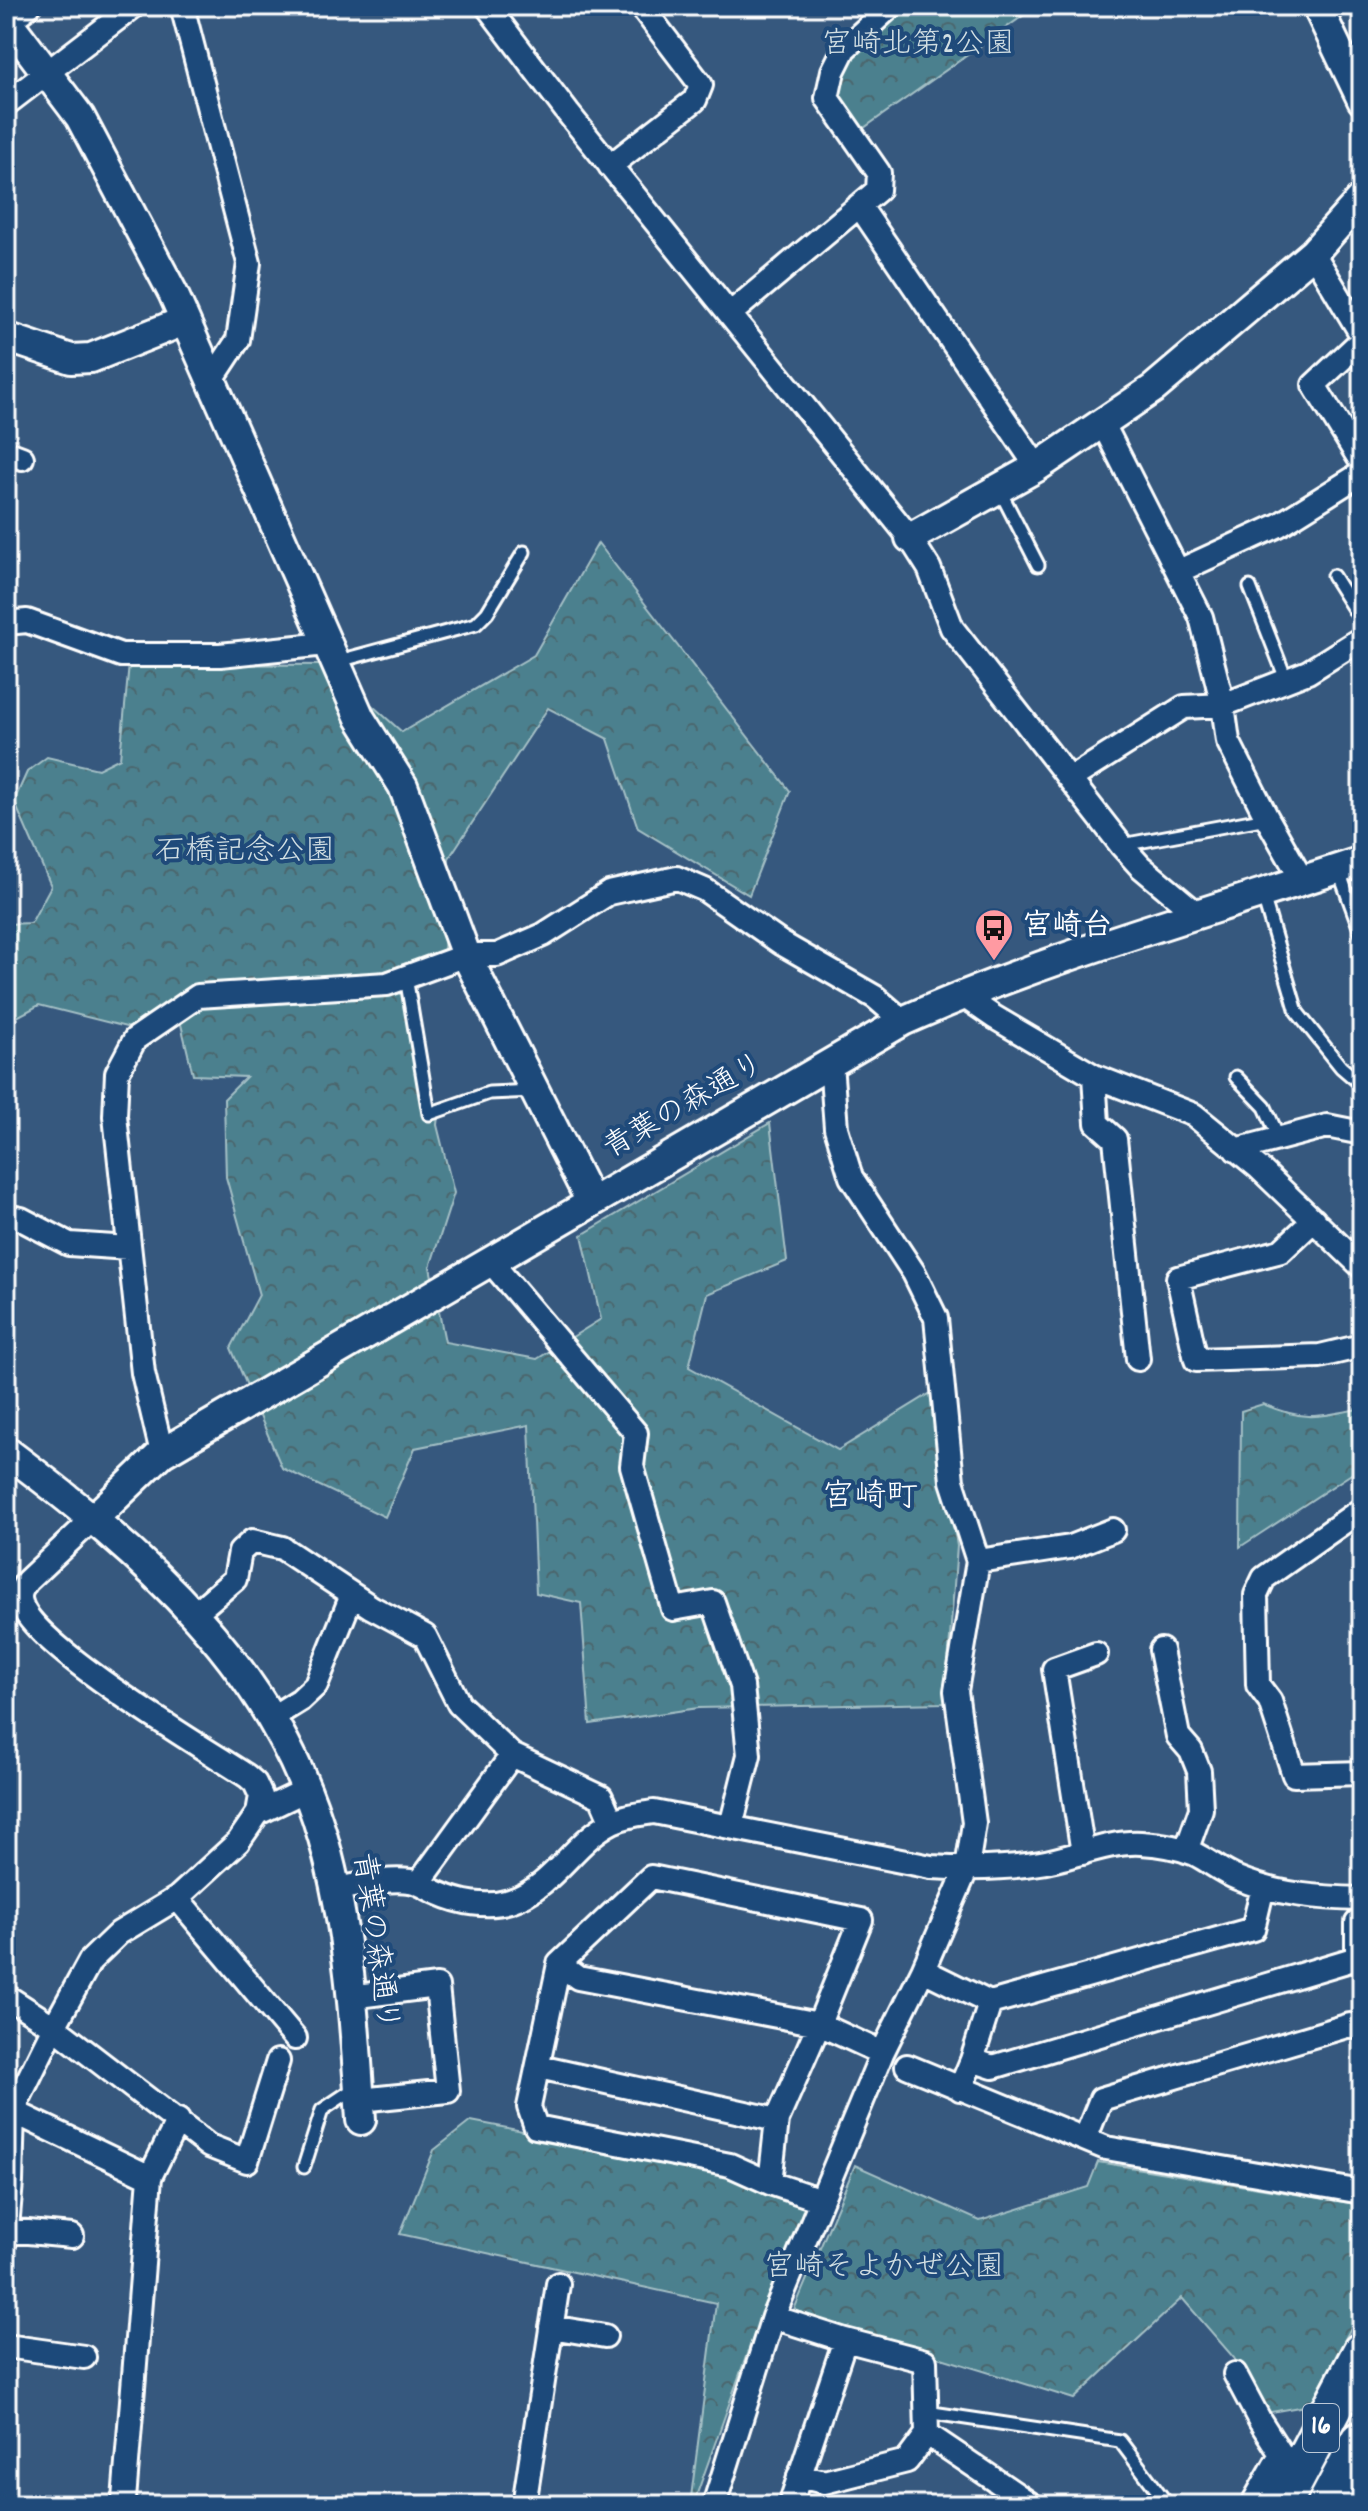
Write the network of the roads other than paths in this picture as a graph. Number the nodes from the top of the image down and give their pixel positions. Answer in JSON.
{"nodes":[{"id":1,"x":134,"y":6,"type":"edge"},
{"id":2,"x":182,"y":6,"type":"edge"},
{"id":3,"x":487,"y":6,"type":"edge"},
{"id":4,"x":641,"y":6,"type":"edge"},
{"id":5,"x":891,"y":6,"type":"edge"},
{"id":6,"x":1317,"y":6,"type":"edge"},
{"id":7,"x":14,"y":16,"type":"edge"},
{"id":8,"x":46,"y":72,"type":"junction"},
{"id":9,"x":1362,"y":100,"type":"edge"},
{"id":10,"x":6,"y":104,"type":"edge"},
{"id":11,"x":610,"y":166,"type":"junction"},
{"id":12,"x":1362,"y":198,"type":"edge"},
{"id":13,"x":859,"y":205,"type":"junction"},
{"id":14,"x":1313,"y":253,"type":"junction"},
{"id":15,"x":730,"y":314,"type":"junction"},
{"id":16,"x":184,"y":321,"type":"junction"},
{"id":17,"x":6,"y":337,"type":"edge"},
{"id":18,"x":1362,"y":337,"type":"edge"},
{"id":19,"x":211,"y":381,"type":"junction"},
{"id":20,"x":1103,"y":424,"type":"junction"},
{"id":21,"x":1362,"y":463,"type":"edge"},
{"id":22,"x":1037,"y":467,"type":"junction"},
{"id":23,"x":1362,"y":473,"type":"edge"},
{"id":24,"x":999,"y":489,"type":"junction"},
{"id":25,"x":910,"y":538,"type":"junction"},
{"id":26,"x":524,"y":552,"type":"dead end"},
{"id":27,"x":1038,"y":565,"type":"dead end"},
{"id":28,"x":1179,"y":571,"type":"junction"},
{"id":29,"x":1333,"y":576,"type":"dead end"},
{"id":30,"x":1250,"y":587,"type":"dead end"},
{"id":31,"x":1362,"y":622,"type":"edge"},
{"id":32,"x":6,"y":623,"type":"edge"},
{"id":33,"x":1362,"y":638,"type":"edge"},
{"id":34,"x":330,"y":653,"type":"junction"},
{"id":35,"x":1286,"y":679,"type":"junction"},
{"id":36,"x":1223,"y":705,"type":"junction"},
{"id":37,"x":1070,"y":779,"type":"junction"},
{"id":38,"x":1267,"y":818,"type":"junction"},
{"id":39,"x":1121,"y":845,"type":"junction"},
{"id":40,"x":1350,"y":865,"type":"edge"},
{"id":41,"x":1302,"y":880,"type":"junction"},
{"id":42,"x":1262,"y":893,"type":"junction"},
{"id":43,"x":1196,"y":913,"type":"junction"},
{"id":44,"x":1362,"y":935,"type":"edge"},
{"id":45,"x":466,"y":955,"type":"junction"},
{"id":46,"x":406,"y":977,"type":"junction"},
{"id":47,"x":962,"y":995,"type":"junction"},
{"id":48,"x":903,"y":1021,"type":"junction"},
{"id":49,"x":831,"y":1063,"type":"junction"},
{"id":50,"x":1094,"y":1076,"type":"junction"},
{"id":51,"x":1236,"y":1077,"type":"dead end"},
{"id":52,"x":1362,"y":1085,"type":"edge"},
{"id":53,"x":535,"y":1091,"type":"junction"},
{"id":54,"x":1361,"y":1129,"type":"edge"},
{"id":55,"x":1279,"y":1138,"type":"junction"},
{"id":56,"x":1236,"y":1150,"type":"junction"},
{"id":57,"x":591,"y":1202,"type":"junction"},
{"id":58,"x":6,"y":1216,"type":"edge"},
{"id":59,"x":1314,"y":1220,"type":"junction"},
{"id":60,"x":129,"y":1248,"type":"junction"},
{"id":61,"x":490,"y":1261,"type":"junction"},
{"id":62,"x":1362,"y":1267,"type":"edge"},
{"id":63,"x":1362,"y":1346,"type":"edge"},
{"id":64,"x":1138,"y":1359,"type":"dead end"},
{"id":65,"x":6,"y":1451,"type":"edge"},
{"id":66,"x":162,"y":1453,"type":"junction"},
{"id":67,"x":1362,"y":1509,"type":"edge"},
{"id":68,"x":94,"y":1518,"type":"junction"},
{"id":69,"x":1113,"y":1530,"type":"dead end"},
{"id":70,"x":978,"y":1561,"type":"junction"},
{"id":71,"x":352,"y":1595,"type":"junction"},
{"id":72,"x":13,"y":1597,"type":"edge"},
{"id":73,"x":194,"y":1614,"type":"junction"},
{"id":74,"x":1161,"y":1650,"type":"dead end"},
{"id":75,"x":1096,"y":1654,"type":"dead end"},
{"id":76,"x":271,"y":1718,"type":"junction"},
{"id":77,"x":512,"y":1755,"type":"junction"},
{"id":78,"x":1362,"y":1773,"type":"edge"},
{"id":79,"x":306,"y":1790,"type":"junction"},
{"id":80,"x":258,"y":1813,"type":"junction"},
{"id":81,"x":612,"y":1822,"type":"junction"},
{"id":82,"x":731,"y":1826,"type":"junction"},
{"id":83,"x":1186,"y":1851,"type":"junction"},
{"id":84,"x":1083,"y":1853,"type":"junction"},
{"id":85,"x":967,"y":1868,"type":"junction"},
{"id":86,"x":419,"y":1883,"type":"junction"},
{"id":87,"x":1263,"y":1887,"type":"junction"},
{"id":88,"x":336,"y":1889,"type":"junction"},
{"id":89,"x":177,"y":1898,"type":"junction"},
{"id":90,"x":1362,"y":1899,"type":"edge"},
{"id":91,"x":1362,"y":1923,"type":"edge"},
{"id":92,"x":559,"y":1964,"type":"junction"},
{"id":93,"x":923,"y":1970,"type":"junction"},
{"id":94,"x":6,"y":1996,"type":"edge"},
{"id":95,"x":350,"y":1997,"type":"junction"},
{"id":96,"x":990,"y":2003,"type":"junction"},
{"id":97,"x":819,"y":2024,"type":"junction"},
{"id":98,"x":54,"y":2027,"type":"junction"},
{"id":99,"x":1362,"y":2027,"type":"edge"},
{"id":100,"x":295,"y":2038,"type":"dead end"},
{"id":101,"x":882,"y":2053,"type":"junction"},
{"id":102,"x":972,"y":2060,"type":"junction"},
{"id":103,"x":278,"y":2061,"type":"dead end"},
{"id":104,"x":907,"y":2066,"type":"dead end"},
{"id":105,"x":539,"y":2067,"type":"junction"},
{"id":106,"x":960,"y":2089,"type":"junction"},
{"id":107,"x":360,"y":2102,"type":"junction"},
{"id":108,"x":9,"y":2109,"type":"edge"},
{"id":109,"x":178,"y":2120,"type":"junction"},
{"id":110,"x":777,"y":2120,"type":"junction"},
{"id":111,"x":1085,"y":2139,"type":"junction"},
{"id":112,"x":304,"y":2167,"type":"dead end"},
{"id":113,"x":150,"y":2177,"type":"junction"},
{"id":114,"x":770,"y":2183,"type":"junction"},
{"id":115,"x":1362,"y":2192,"type":"edge"},
{"id":116,"x":821,"y":2200,"type":"junction"},
{"id":117,"x":6,"y":2230,"type":"edge"},
{"id":118,"x":72,"y":2236,"type":"dead end"},
{"id":119,"x":6,"y":2239,"type":"edge"},
{"id":120,"x":558,"y":2284,"type":"dead end"},
{"id":121,"x":773,"y":2317,"type":"junction"},
{"id":122,"x":551,"y":2327,"type":"junction"},
{"id":123,"x":605,"y":2336,"type":"dead end"},
{"id":124,"x":845,"y":2340,"type":"junction"},
{"id":125,"x":6,"y":2346,"type":"edge"},
{"id":126,"x":1362,"y":2352,"type":"edge"},
{"id":127,"x":84,"y":2357,"type":"dead end"},
{"id":128,"x":1235,"y":2374,"type":"dead end"},
{"id":129,"x":927,"y":2423,"type":"junction"},
{"id":130,"x":1362,"y":2443,"type":"edge"},
{"id":131,"x":799,"y":2476,"type":"junction"},
{"id":132,"x":124,"y":2500,"type":"dead end"},
{"id":133,"x":524,"y":2505,"type":"edge"},
{"id":134,"x":714,"y":2505,"type":"edge"},
{"id":135,"x":790,"y":2505,"type":"edge"},
{"id":136,"x":1032,"y":2505,"type":"edge"},
{"id":137,"x":1168,"y":2505,"type":"edge"},
{"id":138,"x":1252,"y":2505,"type":"edge"},
{"id":139,"x":1281,"y":2505,"type":"edge"},
{"id":140,"x":1329,"y":2505,"type":"edge"}],
"edges":[{"from":1,"to":8,"type":"street"},
{"from":2,"to":19,"type":"street"},
{"from":3,"to":11,"type":"street"},
{"from":4,"to":11,"type":"street"},
{"from":5,"to":13,"type":"street"},
{"from":6,"to":9,"type":"street"},
{"from":7,"to":8,"type":"street"},
{"from":8,"to":10,"type":"street"},
{"from":8,"to":16,"type":"street"},
{"from":11,"to":15,"type":"street"},
{"from":12,"to":14,"type":"street"},
{"from":13,"to":15,"type":"street"},
{"from":13,"to":22,"type":"street"},
{"from":14,"to":18,"type":"street"},
{"from":14,"to":20,"type":"street"},
{"from":15,"to":25,"type":"street"},
{"from":16,"to":17,"type":"street"},
{"from":16,"to":19,"type":"street"},
{"from":18,"to":21,"type":"street"},
{"from":19,"to":34,"type":"street"},
{"from":20,"to":22,"type":"street"},
{"from":20,"to":28,"type":"street"},
{"from":22,"to":24,"type":"street"},
{"from":23,"to":28,"type":"street"},
{"from":24,"to":25,"type":"street"},
{"from":24,"to":27,"type":"lane"},
{"from":25,"to":37,"type":"street"},
{"from":26,"to":34,"type":"lane"},
{"from":28,"to":36,"type":"street"},
{"from":29,"to":31,"type":"lane"},
{"from":30,"to":35,"type":"lane"},
{"from":32,"to":34,"type":"street"},
{"from":33,"to":35,"type":"street"},
{"from":34,"to":45,"type":"street"},
{"from":35,"to":36,"type":"street"},
{"from":36,"to":37,"type":"street"},
{"from":36,"to":38,"type":"street"},
{"from":37,"to":39,"type":"street"},
{"from":38,"to":39,"type":"lane"},
{"from":38,"to":41,"type":"street"},
{"from":39,"to":43,"type":"street"},
{"from":40,"to":41,"type":"street","name":"青葉の森通り"},
{"from":40,"to":44,"type":"lane"},
{"from":41,"to":42,"type":"street","name":"青葉の森通り"},
{"from":42,"to":43,"type":"street","name":"青葉の森通り"},
{"from":42,"to":52,"type":"lane"},
{"from":43,"to":47,"type":"street","name":"青葉の森通り"},
{"from":45,"to":46,"type":"street"},
{"from":45,"to":48,"type":"street"},
{"from":45,"to":53,"type":"street"},
{"from":46,"to":53,"type":"lane"},
{"from":46,"to":60,"type":"street"},
{"from":47,"to":48,"type":"street","name":"青葉の森通り"},
{"from":47,"to":50,"type":"street"},
{"from":48,"to":49,"type":"street","name":"青葉の森通り"},
{"from":49,"to":57,"type":"street","name":"青葉の森通り"},
{"from":49,"to":70,"type":"street"},
{"from":50,"to":56,"type":"street"},
{"from":50,"to":64,"type":"street"},
{"from":51,"to":55,"type":"lane"},
{"from":53,"to":57,"type":"street"},
{"from":54,"to":55,"type":"street"},
{"from":55,"to":56,"type":"street"},
{"from":56,"to":59,"type":"street"},
{"from":57,"to":61,"type":"street","name":"青葉の森通り"},
{"from":58,"to":60,"type":"street"},
{"from":59,"to":62,"type":"street"},
{"from":59,"to":63,"type":"street"},
{"from":60,"to":66,"type":"street"},
{"from":61,"to":66,"type":"street","name":"青葉の森通り"},
{"from":61,"to":82,"type":"street"},
{"from":65,"to":68,"type":"street","name":"青葉の森通り"},
{"from":66,"to":68,"type":"street","name":"青葉の森通り"},
{"from":67,"to":78,"type":"street"},
{"from":68,"to":72,"type":"street"},
{"from":68,"to":73,"type":"street","name":"青葉の森通り"},
{"from":69,"to":70,"type":"street"},
{"from":70,"to":85,"type":"street"},
{"from":71,"to":73,"type":"street"},
{"from":71,"to":76,"type":"street"},
{"from":71,"to":77,"type":"street"},
{"from":72,"to":80,"type":"street"},
{"from":73,"to":76,"type":"street","name":"青葉の森通り"},
{"from":74,"to":83,"type":"street"},
{"from":75,"to":84,"type":"street"},
{"from":76,"to":79,"type":"street","name":"青葉の森通り"},
{"from":77,"to":81,"type":"street"},
{"from":77,"to":86,"type":"street"},
{"from":79,"to":80,"type":"street"},
{"from":79,"to":88,"type":"street","name":"青葉の森通り"},
{"from":80,"to":89,"type":"street"},
{"from":81,"to":82,"type":"street"},
{"from":81,"to":86,"type":"street"},
{"from":82,"to":85,"type":"street"},
{"from":83,"to":84,"type":"street"},
{"from":83,"to":87,"type":"street"},
{"from":84,"to":85,"type":"street"},
{"from":85,"to":93,"type":"street"},
{"from":86,"to":88,"type":"street"},
{"from":87,"to":90,"type":"street"},
{"from":87,"to":96,"type":"street"},
{"from":88,"to":95,"type":"street","name":"青葉の森通り"},
{"from":89,"to":98,"type":"street"},
{"from":89,"to":100,"type":"street"},
{"from":91,"to":102,"type":"street"},
{"from":92,"to":97,"type":"street"},
{"from":92,"to":97,"type":"street"},
{"from":92,"to":105,"type":"street"},
{"from":93,"to":96,"type":"street"},
{"from":93,"to":101,"type":"street"},
{"from":94,"to":98,"type":"street"},
{"from":95,"to":107,"type":"street","name":"青葉の森通り"},
{"from":95,"to":107,"type":"street"},
{"from":96,"to":102,"type":"street"},
{"from":97,"to":101,"type":"street"},
{"from":97,"to":110,"type":"street"},
{"from":98,"to":108,"type":"street"},
{"from":98,"to":109,"type":"street"},
{"from":99,"to":111,"type":"street"},
{"from":101,"to":116,"type":"street"},
{"from":102,"to":106,"type":"street"},
{"from":103,"to":109,"type":"street"},
{"from":104,"to":106,"type":"street"},
{"from":105,"to":110,"type":"street"},
{"from":105,"to":114,"type":"street"},
{"from":106,"to":111,"type":"street"},
{"from":107,"to":112,"type":"lane"},
{"from":108,"to":113,"type":"street"},
{"from":108,"to":117,"type":"street"},
{"from":109,"to":113,"type":"street"},
{"from":110,"to":114,"type":"street"},
{"from":111,"to":115,"type":"street"},
{"from":113,"to":132,"type":"street"},
{"from":114,"to":116,"type":"street"},
{"from":116,"to":121,"type":"street"},
{"from":117,"to":118,"type":"street"},
{"from":117,"to":119,"type":"street"},
{"from":120,"to":122,"type":"street"},
{"from":121,"to":124,"type":"street"},
{"from":121,"to":134,"type":"street"},
{"from":122,"to":123,"type":"street"},
{"from":122,"to":133,"type":"street"},
{"from":124,"to":129,"type":"street"},
{"from":124,"to":131,"type":"street"},
{"from":125,"to":127,"type":"street"},
{"from":126,"to":139,"type":"highway","number":"16"},
{"from":128,"to":138,"type":"street"},
{"from":129,"to":131,"type":"street"},
{"from":129,"to":136,"type":"street"},
{"from":129,"to":137,"type":"lane"},
{"from":130,"to":140,"type":"highway"},
{"from":131,"to":135,"type":"street"}]}
